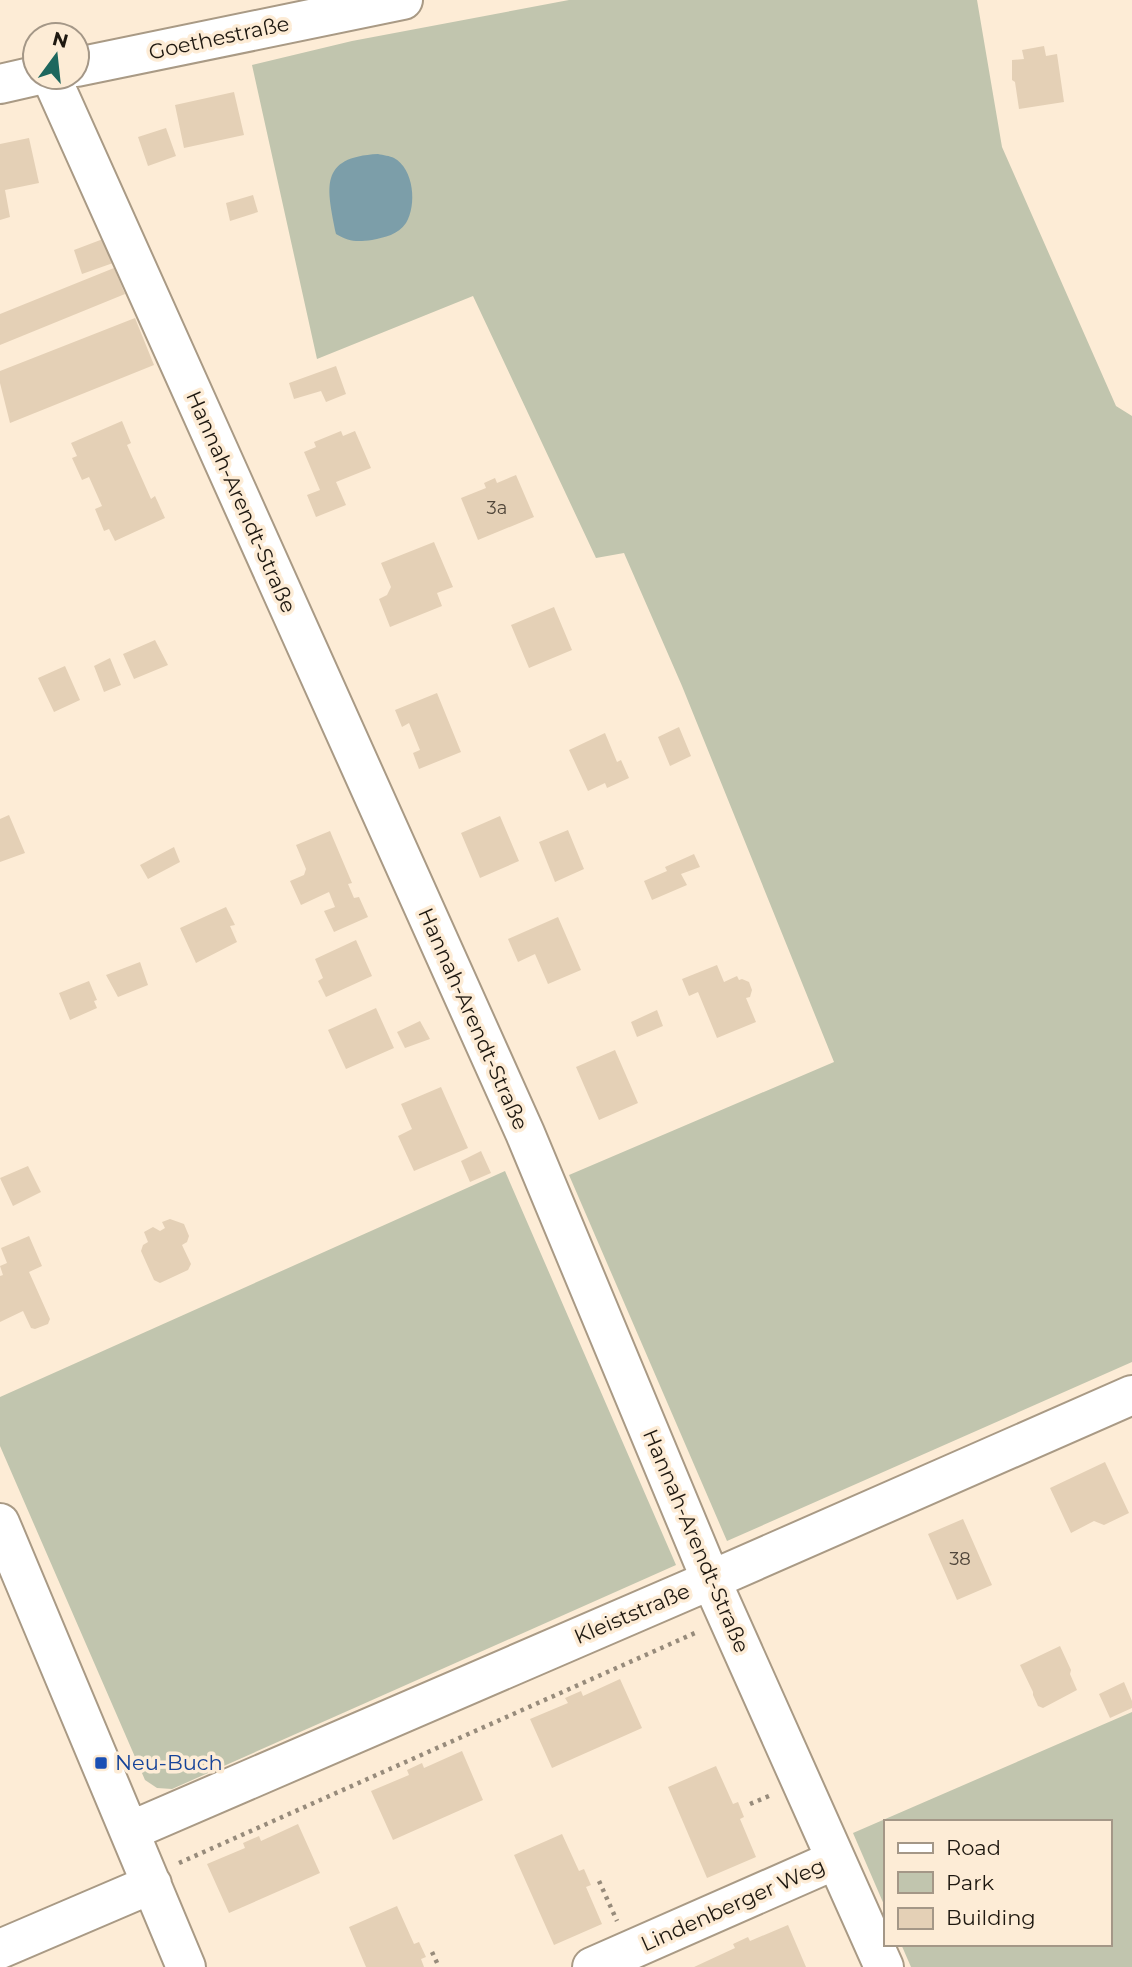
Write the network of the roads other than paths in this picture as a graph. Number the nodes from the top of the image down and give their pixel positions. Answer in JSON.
{"nodes":[{"id":1,"x":403,"y":0,"type":"edge"},
{"id":2,"x":91,"y":64,"type":"edge"},
{"id":3,"x":21,"y":79,"type":"edge"},
{"id":4,"x":0,"y":84,"type":"edge"},
{"id":5,"x":57,"y":91,"type":"edge"},
{"id":6,"x":1132,"y":1395,"type":"edge"},
{"id":7,"x":0,"y":1523,"type":"edge"},
{"id":8,"x":711,"y":1580,"type":"junction"},
{"id":9,"x":130,"y":1831,"type":"junction"},
{"id":10,"x":835,"y":1860,"type":"junction"},
{"id":11,"x":162,"y":1875,"type":"junction"},
{"id":12,"x":0,"y":1949,"type":"edge"},
{"id":13,"x":187,"y":1967,"type":"edge"},
{"id":14,"x":592,"y":1967,"type":"edge"},
{"id":15,"x":884,"y":1967,"type":"edge"}],
"edges":[{"from":1,"to":2,"type":"street","name":"Goethestraße"},
{"from":3,"to":4,"type":"street"},
{"from":5,"to":8,"type":"street","name":"Hannah-Arendt-Straße"},
{"from":6,"to":8,"type":"street","name":"Kleiststraße"},
{"from":7,"to":9,"type":"street"},
{"from":8,"to":9,"type":"street","name":"Kleiststraße"},
{"from":8,"to":10,"type":"street","name":"Hannah-Arendt-Straße"},
{"from":9,"to":11,"type":"street"},
{"from":10,"to":14,"type":"street","name":"Lindenberger Weg"},
{"from":10,"to":15,"type":"street","name":"Hannah-Arendt-Straße"},
{"from":11,"to":12,"type":"street"},
{"from":11,"to":13,"type":"street"}]}
